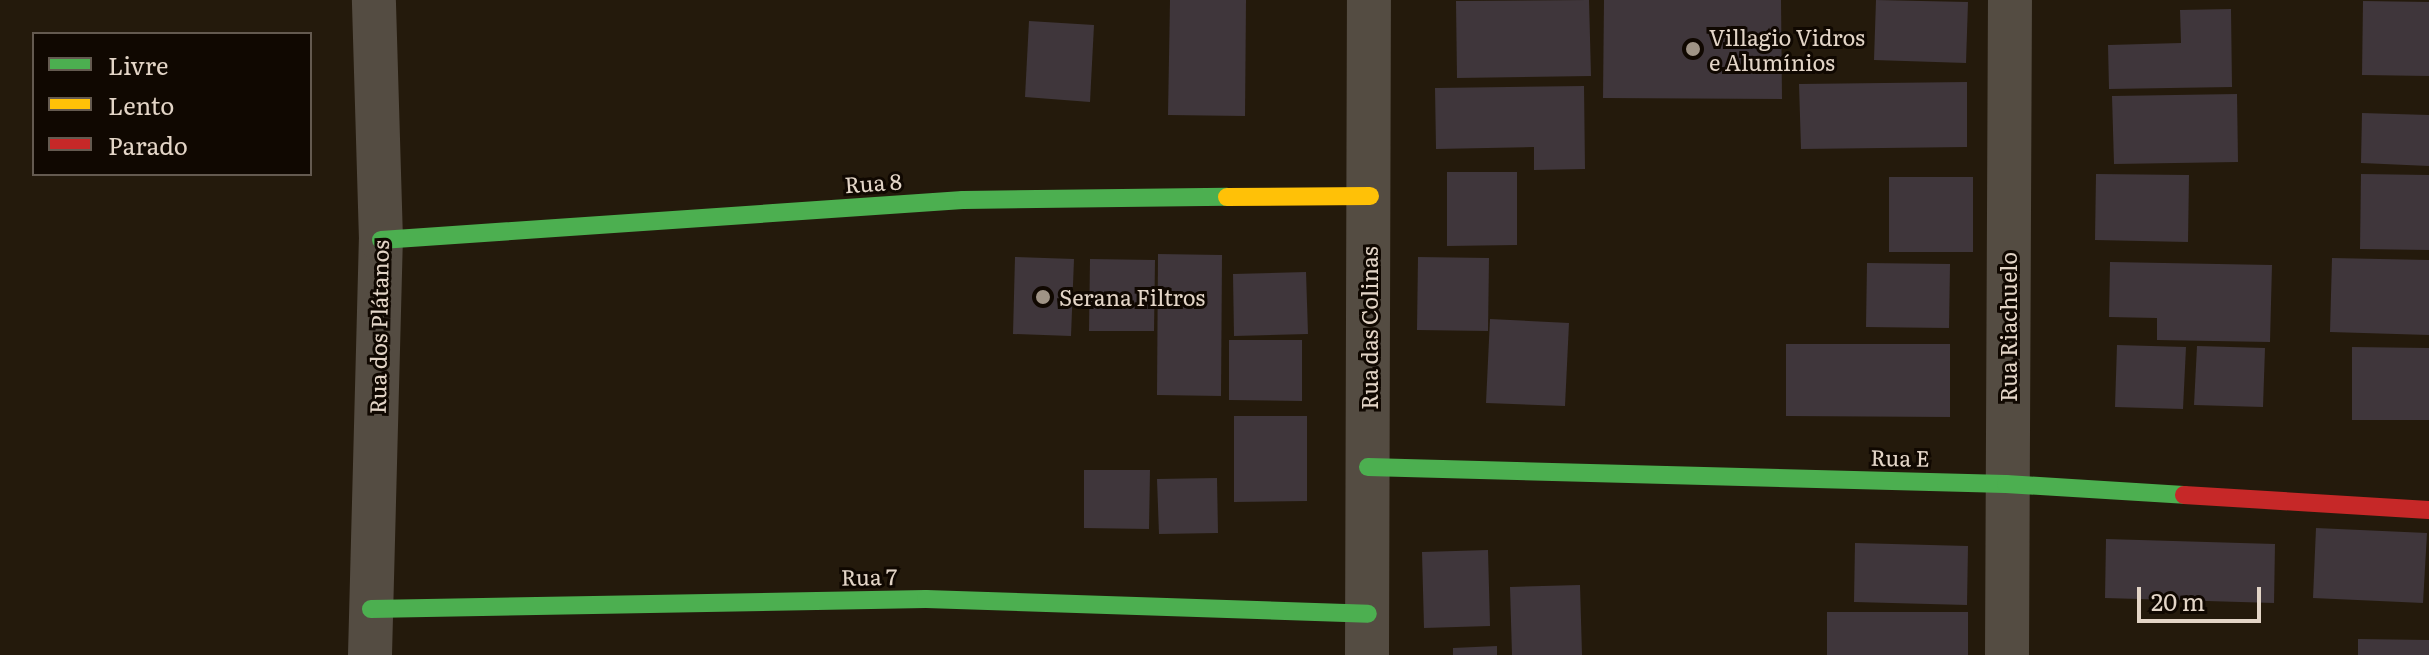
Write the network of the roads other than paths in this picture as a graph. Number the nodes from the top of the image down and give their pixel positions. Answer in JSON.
{"nodes":[{"id":1,"x":374,"y":0,"type":"edge"},
{"id":2,"x":1369,"y":0,"type":"edge"},
{"id":3,"x":2010,"y":0,"type":"edge"},
{"id":4,"x":1370,"y":196,"type":"junction"},
{"id":5,"x":381,"y":240,"type":"junction"},
{"id":6,"x":1368,"y":467,"type":"junction"},
{"id":7,"x":2006,"y":484,"type":"junction"},
{"id":8,"x":2429,"y":510,"type":"edge"},
{"id":9,"x":371,"y":609,"type":"junction"},
{"id":10,"x":1368,"y":635,"type":"edge"},
{"id":11,"x":370,"y":655,"type":"edge"},
{"id":12,"x":2007,"y":655,"type":"edge"}],
"edges":[{"from":1,"to":5,"type":"street","name":"Rua dos Plátanos"},
{"from":2,"to":4,"type":"street","name":"Rua das Colinas"},
{"from":3,"to":7,"type":"street","name":"Rua Riachuelo"},
{"from":4,"to":5,"type":"street","name":"Rua 8"},
{"from":4,"to":6,"type":"street","name":"Rua das Colinas"},
{"from":5,"to":9,"type":"street","name":"Rua dos Plátanos"},
{"from":6,"to":7,"type":"street","name":"Rua E"},
{"from":6,"to":10,"type":"street","name":"Rua das Colinas"},
{"from":7,"to":8,"type":"street","name":"Rua E"},
{"from":7,"to":12,"type":"street","name":"Rua Riachuelo"},
{"from":9,"to":10,"type":"street","name":"Rua 7"},
{"from":9,"to":11,"type":"street","name":"Rua dos Plátanos"}]}
